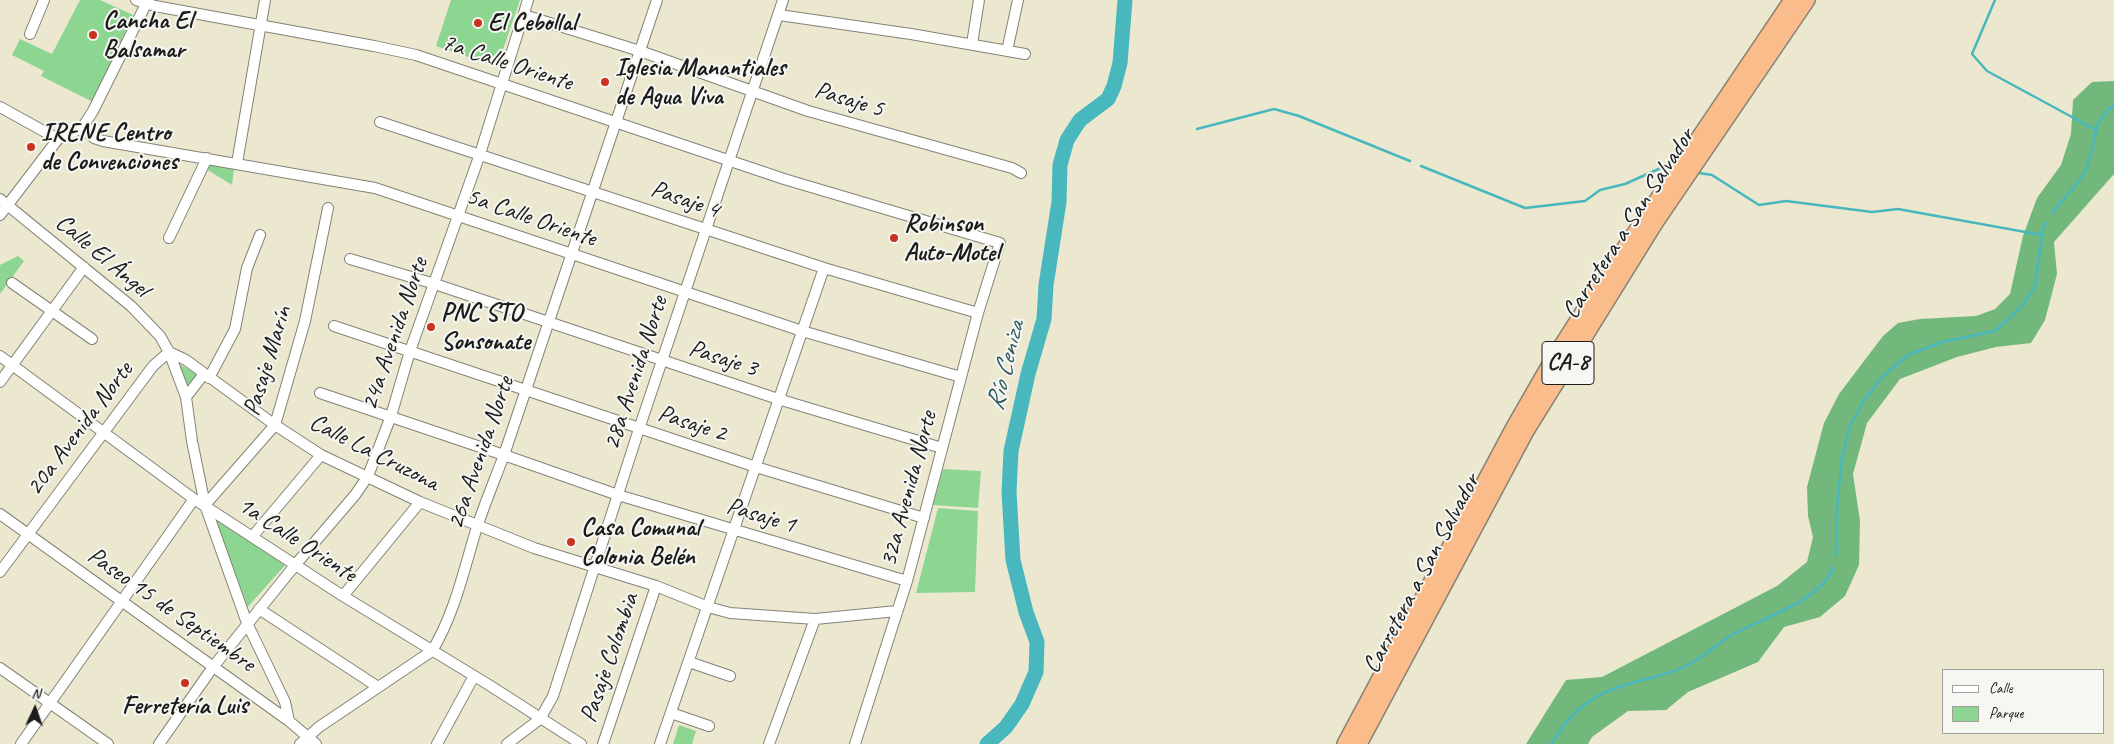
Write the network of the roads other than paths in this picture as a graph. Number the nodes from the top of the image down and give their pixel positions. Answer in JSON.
{"nodes":[{"id":1,"x":44,"y":0,"type":"edge"},
{"id":2,"x":265,"y":0,"type":"edge"},
{"id":3,"x":528,"y":0,"type":"edge"},
{"id":4,"x":657,"y":0,"type":"edge"},
{"id":5,"x":783,"y":0,"type":"edge"},
{"id":6,"x":979,"y":0,"type":"edge"},
{"id":7,"x":1018,"y":0,"type":"edge"},
{"id":8,"x":1792,"y":0,"type":"edge"},
{"id":9,"x":1807,"y":0,"type":"edge"},
{"id":10,"x":141,"y":2,"type":"edge"},
{"id":11,"x":524,"y":15,"type":"junction"},
{"id":12,"x":779,"y":15,"type":"junction"},
{"id":13,"x":260,"y":26,"type":"junction"},
{"id":14,"x":30,"y":34,"type":"dead end"},
{"id":15,"x":972,"y":44,"type":"junction"},
{"id":16,"x":1007,"y":50,"type":"junction"},
{"id":17,"x":640,"y":51,"type":"junction"},
{"id":18,"x":1025,"y":54,"type":"dead end"},
{"id":19,"x":501,"y":84,"type":"junction"},
{"id":20,"x":754,"y":91,"type":"junction"},
{"id":21,"x":0,"y":107,"type":"edge"},
{"id":22,"x":616,"y":121,"type":"junction"},
{"id":23,"x":380,"y":122,"type":"dead end"},
{"id":24,"x":82,"y":128,"type":"junction"},
{"id":25,"x":58,"y":139,"type":"junction"},
{"id":26,"x":480,"y":154,"type":"junction"},
{"id":27,"x":207,"y":158,"type":"junction"},
{"id":28,"x":730,"y":160,"type":"junction"},
{"id":29,"x":237,"y":163,"type":"junction"},
{"id":30,"x":1021,"y":173,"type":"dead end"},
{"id":31,"x":593,"y":190,"type":"junction"},
{"id":32,"x":4,"y":202,"type":"edge"},
{"id":33,"x":328,"y":208,"type":"dead end"},
{"id":34,"x":0,"y":215,"type":"edge"},
{"id":35,"x":458,"y":216,"type":"junction"},
{"id":36,"x":706,"y":230,"type":"junction"},
{"id":37,"x":260,"y":235,"type":"dead end"},
{"id":38,"x":169,"y":238,"type":"dead end"},
{"id":39,"x":1000,"y":243,"type":"joint"},
{"id":40,"x":572,"y":254,"type":"junction"},
{"id":41,"x":350,"y":259,"type":"dead end"},
{"id":42,"x":84,"y":267,"type":"junction"},
{"id":43,"x":824,"y":268,"type":"junction"},
{"id":44,"x":12,"y":282,"type":"dead end"},
{"id":45,"x":435,"y":284,"type":"junction"},
{"id":46,"x":685,"y":293,"type":"junction"},
{"id":47,"x":51,"y":310,"type":"junction"},
{"id":48,"x":978,"y":313,"type":"junction"},
{"id":49,"x":548,"y":321,"type":"junction"},
{"id":50,"x":334,"y":326,"type":"dead end"},
{"id":51,"x":802,"y":331,"type":"junction"},
{"id":52,"x":92,"y":339,"type":"dead end"},
{"id":53,"x":410,"y":351,"type":"junction"},
{"id":54,"x":169,"y":352,"type":"junction"},
{"id":55,"x":0,"y":356,"type":"edge"},
{"id":56,"x":662,"y":362,"type":"junction"},
{"id":57,"x":13,"y":365,"type":"junction"},
{"id":58,"x":206,"y":376,"type":"junction"},
{"id":59,"x":961,"y":377,"type":"junction"},
{"id":60,"x":0,"y":382,"type":"edge"},
{"id":61,"x":525,"y":391,"type":"junction"},
{"id":62,"x":320,"y":393,"type":"dead end"},
{"id":63,"x":186,"y":397,"type":"junction"},
{"id":64,"x":778,"y":399,"type":"junction"},
{"id":65,"x":391,"y":416,"type":"junction"},
{"id":66,"x":275,"y":425,"type":"junction"},
{"id":67,"x":639,"y":429,"type":"junction"},
{"id":68,"x":102,"y":433,"type":"junction"},
{"id":69,"x":942,"y":448,"type":"junction"},
{"id":70,"x":504,"y":454,"type":"junction"},
{"id":71,"x":321,"y":455,"type":"junction"},
{"id":72,"x":756,"y":467,"type":"junction"},
{"id":73,"x":368,"y":476,"type":"junction"},
{"id":74,"x":618,"y":495,"type":"junction"},
{"id":75,"x":194,"y":499,"type":"junction"},
{"id":76,"x":420,"y":502,"type":"junction"},
{"id":77,"x":205,"y":505,"type":"junction"},
{"id":78,"x":0,"y":514,"type":"edge"},
{"id":79,"x":924,"y":518,"type":"junction"},
{"id":80,"x":478,"y":526,"type":"junction"},
{"id":81,"x":735,"y":530,"type":"junction"},
{"id":82,"x":27,"y":534,"type":"junction"},
{"id":83,"x":252,"y":537,"type":"junction"},
{"id":84,"x":296,"y":564,"type":"junction"},
{"id":85,"x":595,"y":567,"type":"junction"},
{"id":86,"x":0,"y":572,"type":"edge"},
{"id":87,"x":907,"y":581,"type":"junction"},
{"id":88,"x":656,"y":586,"type":"junction"},
{"id":89,"x":343,"y":596,"type":"junction"},
{"id":90,"x":121,"y":601,"type":"junction"},
{"id":91,"x":708,"y":607,"type":"junction"},
{"id":92,"x":259,"y":609,"type":"junction"},
{"id":93,"x":897,"y":611,"type":"junction"},
{"id":94,"x":815,"y":618,"type":"junction"},
{"id":95,"x":248,"y":623,"type":"junction"},
{"id":96,"x":432,"y":651,"type":"junction"},
{"id":97,"x":689,"y":662,"type":"junction"},
{"id":98,"x":213,"y":667,"type":"junction"},
{"id":99,"x":0,"y":668,"type":"edge"},
{"id":100,"x":474,"y":676,"type":"junction"},
{"id":101,"x":730,"y":676,"type":"dead end"},
{"id":102,"x":378,"y":687,"type":"junction"},
{"id":103,"x":50,"y":704,"type":"junction"},
{"id":104,"x":671,"y":713,"type":"junction"},
{"id":105,"x":540,"y":719,"type":"junction"},
{"id":106,"x":289,"y":721,"type":"junction"},
{"id":107,"x":709,"y":726,"type":"dead end"},
{"id":108,"x":313,"y":741,"type":"edge"},
{"id":109,"x":21,"y":744,"type":"edge"},
{"id":110,"x":108,"y":744,"type":"edge"},
{"id":111,"x":159,"y":744,"type":"edge"},
{"id":112,"x":300,"y":744,"type":"edge"},
{"id":113,"x":437,"y":744,"type":"edge"},
{"id":114,"x":507,"y":744,"type":"edge"},
{"id":115,"x":580,"y":744,"type":"edge"},
{"id":116,"x":603,"y":744,"type":"edge"},
{"id":117,"x":660,"y":744,"type":"edge"},
{"id":118,"x":769,"y":744,"type":"edge"},
{"id":119,"x":855,"y":744,"type":"edge"},
{"id":120,"x":1345,"y":744,"type":"edge"},
{"id":121,"x":1359,"y":744,"type":"edge"}],
"edges":[{"from":1,"to":14,"type":"street"},
{"from":2,"to":13,"type":"street"},
{"from":3,"to":11,"type":"street","name":"24a Avenida Norte"},
{"from":4,"to":17,"type":"street","name":"26a Avenida Norte"},
{"from":5,"to":12,"type":"street","name":"28a Avenida Norte"},
{"from":6,"to":15,"type":"street"},
{"from":7,"to":16,"type":"street"},
{"from":8,"to":120,"type":"highway","number":"CA-8"},
{"from":9,"to":121,"type":"highway","name":"Carretera a San Salvador","number":"CA-8"},
{"from":10,"to":13,"type":"street","name":"7a Calle Oriente"},
{"from":10,"to":24,"type":"street"},
{"from":11,"to":17,"type":"street","name":"Pasaje 5"},
{"from":11,"to":19,"type":"street","name":"24a Avenida Norte"},
{"from":12,"to":15,"type":"street"},
{"from":12,"to":20,"type":"street","name":"28a Avenida Norte"},
{"from":13,"to":19,"type":"street","name":"7a Calle Oriente"},
{"from":13,"to":29,"type":"street"},
{"from":15,"to":16,"type":"street"},
{"from":16,"to":18,"type":"street"},
{"from":17,"to":20,"type":"street","name":"Pasaje 5"},
{"from":17,"to":22,"type":"street","name":"26a Avenida Norte"},
{"from":19,"to":22,"type":"street","name":"7a Calle Oriente"},
{"from":19,"to":26,"type":"street","name":"24a Avenida Norte"},
{"from":20,"to":28,"type":"street","name":"28a Avenida Norte"},
{"from":20,"to":30,"type":"street","name":"Pasaje 5"},
{"from":21,"to":25,"type":"street"},
{"from":22,"to":28,"type":"street","name":"7a Calle Oriente"},
{"from":22,"to":31,"type":"street","name":"26a Avenida Norte"},
{"from":23,"to":26,"type":"street","name":"Pasaje 4"},
{"from":24,"to":25,"type":"street"},
{"from":24,"to":27,"type":"street","name":"5a Calle Oriente"},
{"from":25,"to":32,"type":"street"},
{"from":26,"to":31,"type":"street","name":"Pasaje 4"},
{"from":26,"to":35,"type":"street","name":"24a Avenida Norte"},
{"from":27,"to":29,"type":"street","name":"5a Calle Oriente"},
{"from":27,"to":38,"type":"street"},
{"from":28,"to":36,"type":"street","name":"28a Avenida Norte"},
{"from":28,"to":39,"type":"street","name":"7a Calle Oriente"},
{"from":29,"to":35,"type":"street","name":"5a Calle Oriente"},
{"from":31,"to":36,"type":"street","name":"Pasaje 4"},
{"from":31,"to":40,"type":"street","name":"26a Avenida Norte"},
{"from":32,"to":34,"type":"street"},
{"from":32,"to":42,"type":"street","name":"Calle El Ángel"},
{"from":33,"to":66,"type":"street","name":"Pasaje Marín"},
{"from":35,"to":40,"type":"street","name":"5a Calle Oriente"},
{"from":35,"to":45,"type":"street","name":"24a Avenida Norte"},
{"from":36,"to":43,"type":"street","name":"Pasaje 4"},
{"from":36,"to":46,"type":"street","name":"28a Avenida Norte"},
{"from":37,"to":58,"type":"street"},
{"from":39,"to":48,"type":"street","name":"32a Avenida Norte"},
{"from":40,"to":46,"type":"street","name":"5a Calle Oriente"},
{"from":40,"to":49,"type":"street","name":"26a Avenida Norte"},
{"from":41,"to":45,"type":"street","name":"Pasaje 3"},
{"from":42,"to":47,"type":"street"},
{"from":42,"to":54,"type":"street","name":"Calle El Ángel"},
{"from":43,"to":48,"type":"street","name":"Pasaje 4"},
{"from":43,"to":51,"type":"street"},
{"from":44,"to":47,"type":"street"},
{"from":45,"to":49,"type":"street","name":"Pasaje 3"},
{"from":45,"to":53,"type":"street","name":"24a Avenida Norte"},
{"from":46,"to":51,"type":"street","name":"5a Calle Oriente"},
{"from":46,"to":56,"type":"street","name":"28a Avenida Norte"},
{"from":47,"to":52,"type":"street"},
{"from":47,"to":57,"type":"street"},
{"from":48,"to":59,"type":"street","name":"32a Avenida Norte"},
{"from":49,"to":56,"type":"street","name":"Pasaje 3"},
{"from":49,"to":61,"type":"street","name":"26a Avenida Norte"},
{"from":50,"to":53,"type":"street","name":"Pasaje 2"},
{"from":51,"to":59,"type":"street","name":"5a Calle Oriente"},
{"from":51,"to":64,"type":"street"},
{"from":53,"to":61,"type":"street","name":"Pasaje 2"},
{"from":53,"to":65,"type":"street","name":"24a Avenida Norte"},
{"from":54,"to":58,"type":"street","name":"Calle La Cruzona"},
{"from":54,"to":63,"type":"street"},
{"from":54,"to":68,"type":"street","name":"20a Avenida Norte"},
{"from":55,"to":57,"type":"street","name":"1a Calle Oriente"},
{"from":56,"to":64,"type":"street","name":"Pasaje 3"},
{"from":56,"to":67,"type":"street","name":"28a Avenida Norte"},
{"from":57,"to":60,"type":"street"},
{"from":57,"to":68,"type":"street","name":"1a Calle Oriente"},
{"from":58,"to":63,"type":"street"},
{"from":58,"to":66,"type":"street","name":"Calle La Cruzona"},
{"from":59,"to":69,"type":"street","name":"32a Avenida Norte"},
{"from":61,"to":67,"type":"street","name":"Pasaje 2"},
{"from":61,"to":70,"type":"street","name":"26a Avenida Norte"},
{"from":62,"to":65,"type":"street","name":"Pasaje 1"},
{"from":63,"to":77,"type":"street"},
{"from":64,"to":69,"type":"street","name":"Pasaje 3"},
{"from":64,"to":72,"type":"street"},
{"from":65,"to":70,"type":"street","name":"Pasaje 1"},
{"from":65,"to":73,"type":"street","name":"24a Avenida Norte"},
{"from":66,"to":71,"type":"street","name":"Calle La Cruzona"},
{"from":66,"to":77,"type":"street","name":"Pasaje Marín"},
{"from":67,"to":72,"type":"street","name":"Pasaje 2"},
{"from":67,"to":74,"type":"street","name":"28a Avenida Norte"},
{"from":68,"to":75,"type":"street","name":"1a Calle Oriente"},
{"from":68,"to":82,"type":"street","name":"20a Avenida Norte"},
{"from":69,"to":79,"type":"street","name":"32a Avenida Norte"},
{"from":70,"to":74,"type":"street","name":"Pasaje 1"},
{"from":70,"to":80,"type":"street","name":"26a Avenida Norte"},
{"from":71,"to":73,"type":"street","name":"Calle La Cruzona"},
{"from":71,"to":83,"type":"street"},
{"from":72,"to":79,"type":"street","name":"Pasaje 2"},
{"from":72,"to":81,"type":"street"},
{"from":73,"to":76,"type":"street","name":"Calle La Cruzona"},
{"from":73,"to":84,"type":"street","name":"24a Avenida Norte"},
{"from":74,"to":81,"type":"street","name":"Pasaje 1"},
{"from":74,"to":85,"type":"street","name":"28a Avenida Norte"},
{"from":75,"to":77,"type":"street","name":"1a Calle Oriente"},
{"from":75,"to":90,"type":"street"},
{"from":76,"to":80,"type":"street","name":"Calle La Cruzona"},
{"from":76,"to":89,"type":"street"},
{"from":77,"to":83,"type":"street","name":"1a Calle Oriente"},
{"from":77,"to":95,"type":"street"},
{"from":78,"to":82,"type":"street","name":"Paseo 15 de Septiembre"},
{"from":79,"to":87,"type":"street","name":"32a Avenida Norte"},
{"from":80,"to":85,"type":"street","name":"Calle La Cruzona"},
{"from":80,"to":96,"type":"street","name":"26a Avenida Norte"},
{"from":81,"to":87,"type":"street","name":"Pasaje 1"},
{"from":81,"to":91,"type":"street"},
{"from":82,"to":86,"type":"street","name":"20a Avenida Norte"},
{"from":82,"to":90,"type":"street","name":"Paseo 15 de Septiembre"},
{"from":83,"to":84,"type":"street","name":"1a Calle Oriente"},
{"from":84,"to":89,"type":"street","name":"1a Calle Oriente"},
{"from":84,"to":92,"type":"street","name":"24a Avenida Norte"},
{"from":85,"to":88,"type":"street","name":"Calle La Cruzona"},
{"from":85,"to":105,"type":"street","name":"28a Avenida Norte"},
{"from":87,"to":93,"type":"street","name":"32a Avenida Norte"},
{"from":88,"to":91,"type":"street","name":"Calle La Cruzona"},
{"from":88,"to":116,"type":"street","name":"Pasaje Colombia"},
{"from":89,"to":96,"type":"street","name":"1a Calle Oriente"},
{"from":90,"to":98,"type":"street","name":"Paseo 15 de Septiembre"},
{"from":90,"to":103,"type":"street"},
{"from":91,"to":94,"type":"street","name":"Calle La Cruzona"},
{"from":91,"to":97,"type":"street"},
{"from":92,"to":95,"type":"street","name":"24a Avenida Norte"},
{"from":92,"to":102,"type":"street"},
{"from":93,"to":94,"type":"street","name":"Calle La Cruzona"},
{"from":93,"to":119,"type":"street","name":"32a Avenida Norte"},
{"from":94,"to":118,"type":"street"},
{"from":95,"to":98,"type":"street","name":"24a Avenida Norte"},
{"from":95,"to":106,"type":"street"},
{"from":96,"to":100,"type":"street","name":"1a Calle Oriente"},
{"from":96,"to":102,"type":"street"},
{"from":97,"to":101,"type":"street"},
{"from":97,"to":104,"type":"street"},
{"from":98,"to":106,"type":"street","name":"Paseo 15 de Septiembre"},
{"from":98,"to":111,"type":"street","name":"24a Avenida Norte"},
{"from":99,"to":103,"type":"street"},
{"from":100,"to":105,"type":"street","name":"1a Calle Oriente"},
{"from":100,"to":113,"type":"street"},
{"from":102,"to":108,"type":"street"},
{"from":103,"to":109,"type":"street"},
{"from":103,"to":110,"type":"street"},
{"from":104,"to":107,"type":"street"},
{"from":104,"to":117,"type":"street"},
{"from":105,"to":114,"type":"street","name":"28a Avenida Norte"},
{"from":105,"to":115,"type":"street","name":"1a Calle Oriente"},
{"from":106,"to":108,"type":"street","name":"Paseo 15 de Septiembre"},
{"from":108,"to":112,"type":"street"}]}
